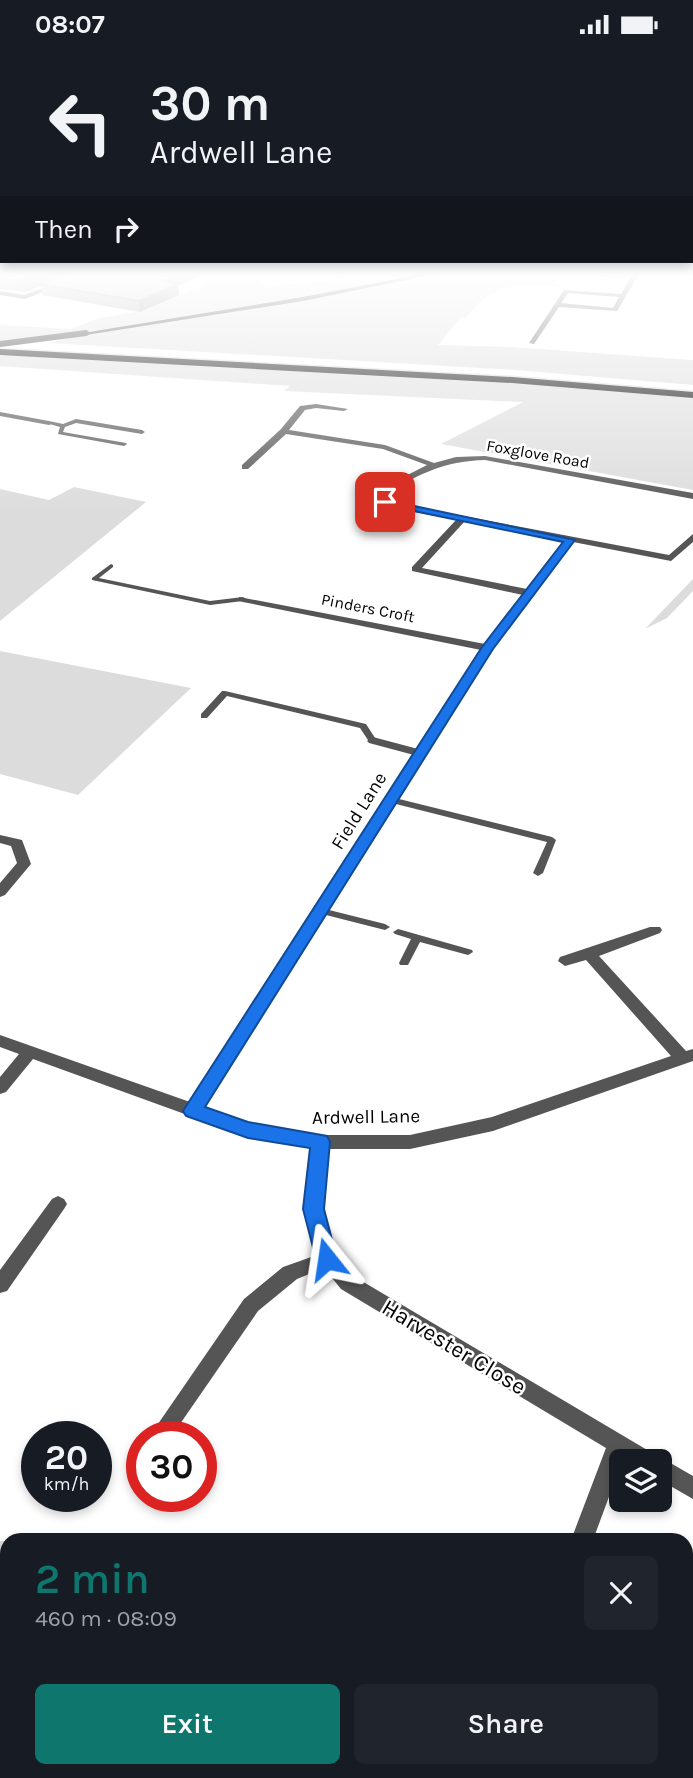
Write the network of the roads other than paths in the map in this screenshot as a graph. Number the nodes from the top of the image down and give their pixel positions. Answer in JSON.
{"nodes":[{"id":1,"x":13,"y":353,"type":"edge"},
{"id":2,"x":187,"y":353,"type":"edge"},
{"id":3,"x":693,"y":385,"type":"edge"},
{"id":4,"x":693,"y":395,"type":"edge"},
{"id":5,"x":344,"y":409,"type":"dead end"},
{"id":6,"x":0,"y":414,"type":"edge"},
{"id":7,"x":49,"y":423,"type":"joint"},
{"id":8,"x":63,"y":426,"type":"junction"},
{"id":9,"x":284,"y":431,"type":"junction"},
{"id":10,"x":142,"y":432,"type":"dead end"},
{"id":11,"x":124,"y":444,"type":"dead end"},
{"id":12,"x":432,"y":464,"type":"junction"},
{"id":13,"x":245,"y":467,"type":"dead end"},
{"id":14,"x":693,"y":496,"type":"edge"},
{"id":15,"x":462,"y":519,"type":"junction"},
{"id":16,"x":693,"y":537,"type":"edge"},
{"id":17,"x":570,"y":540,"type":"junction"},
{"id":18,"x":111,"y":566,"type":"dead end"},
{"id":19,"x":530,"y":593,"type":"junction"},
{"id":20,"x":243,"y":599,"type":"joint"},
{"id":21,"x":488,"y":647,"type":"junction"},
{"id":22,"x":204,"y":716,"type":"dead end"},
{"id":23,"x":373,"y":741,"type":"joint"},
{"id":24,"x":421,"y":753,"type":"junction"},
{"id":25,"x":391,"y":800,"type":"junction"},
{"id":26,"x":0,"y":839,"type":"edge"},
{"id":27,"x":538,"y":873,"type":"dead end"},
{"id":28,"x":0,"y":892,"type":"edge"},
{"id":29,"x":321,"y":911,"type":"junction"},
{"id":30,"x":385,"y":927,"type":"dead end"},
{"id":31,"x":654,"y":930,"type":"dead end"},
{"id":32,"x":398,"y":932,"type":"dead end"},
{"id":33,"x":417,"y":937,"type":"junction"},
{"id":34,"x":468,"y":952,"type":"dead end"},
{"id":35,"x":589,"y":954,"type":"junction"},
{"id":36,"x":565,"y":961,"type":"dead end"},
{"id":37,"x":404,"y":963,"type":"dead end"},
{"id":38,"x":0,"y":1041,"type":"edge"},
{"id":39,"x":30,"y":1051,"type":"junction"},
{"id":40,"x":688,"y":1057,"type":"edge"},
{"id":41,"x":0,"y":1088,"type":"edge"},
{"id":42,"x":193,"y":1111,"type":"junction"},
{"id":43,"x":320,"y":1142,"type":"junction"},
{"id":44,"x":58,"y":1204,"type":"dead end"},
{"id":45,"x":327,"y":1259,"type":"junction"},
{"id":46,"x":0,"y":1285,"type":"edge"},
{"id":47,"x":170,"y":1421,"type":"edge"},
{"id":48,"x":618,"y":1445,"type":"junction"},
{"id":49,"x":626,"y":1449,"type":"edge"},
{"id":50,"x":672,"y":1475,"type":"edge"},
{"id":51,"x":693,"y":1488,"type":"edge"},
{"id":52,"x":585,"y":1533,"type":"edge"}],
"edges":[{"from":1,"to":4,"type":"highway"},
{"from":2,"to":3,"type":"highway"},
{"from":5,"to":9,"type":"street"},
{"from":6,"to":7,"type":"street"},
{"from":7,"to":8,"type":"lane"},
{"from":8,"to":10,"type":"lane"},
{"from":8,"to":11,"type":"lane"},
{"from":9,"to":12,"type":"street"},
{"from":9,"to":13,"type":"street"},
{"from":12,"to":14,"type":"street","name":"Foxglove Road"},
{"from":12,"to":15,"type":"street","name":"Foxglove Road"},
{"from":15,"to":17,"type":"street","name":"Foxglove Road"},
{"from":15,"to":19,"type":"street"},
{"from":16,"to":17,"type":"street","name":"Foxglove Road"},
{"from":17,"to":19,"type":"street","name":"Field Lane"},
{"from":18,"to":20,"type":"lane"},
{"from":19,"to":21,"type":"street","name":"Field Lane"},
{"from":20,"to":21,"type":"street","name":"Pinders Croft"},
{"from":21,"to":24,"type":"street","name":"Field Lane"},
{"from":22,"to":23,"type":"lane"},
{"from":23,"to":24,"type":"street"},
{"from":24,"to":25,"type":"street","name":"Field Lane"},
{"from":25,"to":27,"type":"lane"},
{"from":25,"to":29,"type":"street","name":"Field Lane"},
{"from":26,"to":28,"type":"street"},
{"from":29,"to":30,"type":"lane"},
{"from":29,"to":42,"type":"street","name":"Field Lane"},
{"from":31,"to":35,"type":"street"},
{"from":32,"to":33,"type":"lane"},
{"from":33,"to":34,"type":"lane"},
{"from":33,"to":37,"type":"lane"},
{"from":35,"to":36,"type":"street"},
{"from":35,"to":40,"type":"street"},
{"from":38,"to":39,"type":"street","name":"Ardwell Lane"},
{"from":39,"to":41,"type":"street"},
{"from":39,"to":42,"type":"street","name":"Ardwell Lane"},
{"from":40,"to":43,"type":"street","name":"Ardwell Lane"},
{"from":42,"to":43,"type":"street","name":"Ardwell Lane"},
{"from":43,"to":45,"type":"street","name":"Harvester Close"},
{"from":44,"to":46,"type":"street"},
{"from":45,"to":47,"type":"street"},
{"from":45,"to":48,"type":"street","name":"Harvester Close"},
{"from":48,"to":49,"type":"street","name":"Harvester Close"},
{"from":48,"to":52,"type":"street"},
{"from":50,"to":51,"type":"street"}]}
